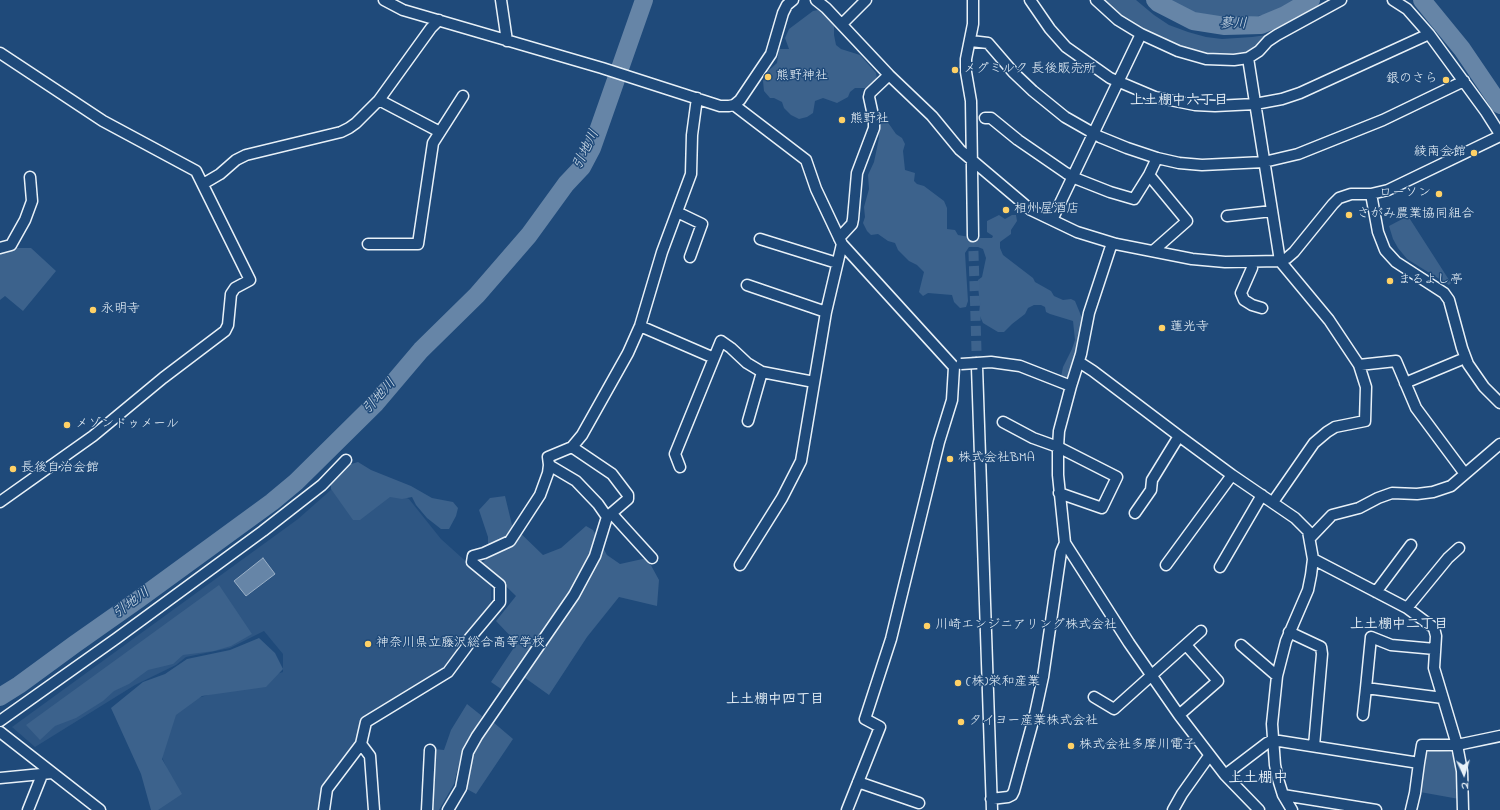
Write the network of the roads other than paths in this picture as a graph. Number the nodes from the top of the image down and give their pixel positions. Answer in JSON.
{"nodes":[{"id":1,"x":384,"y":0,"type":"edge"},
{"id":2,"x":501,"y":0,"type":"edge"},
{"id":3,"x":793,"y":0,"type":"edge"},
{"id":4,"x":816,"y":0,"type":"edge"},
{"id":5,"x":866,"y":0,"type":"edge"},
{"id":6,"x":972,"y":0,"type":"edge"},
{"id":7,"x":1030,"y":0,"type":"edge"},
{"id":8,"x":1096,"y":0,"type":"edge"},
{"id":9,"x":1342,"y":0,"type":"edge"},
{"id":10,"x":1393,"y":0,"type":"edge"},
{"id":11,"x":439,"y":20,"type":"junction"},
{"id":12,"x":842,"y":24,"type":"junction"},
{"id":13,"x":1141,"y":34,"type":"junction"},
{"id":14,"x":1429,"y":34,"type":"junction"},
{"id":15,"x":507,"y":41,"type":"junction"},
{"id":16,"x":971,"y":41,"type":"junction"},
{"id":17,"x":1248,"y":58,"type":"junction"},
{"id":18,"x":2,"y":59,"type":"edge"},
{"id":19,"x":889,"y":75,"type":"junction"},
{"id":20,"x":1464,"y":81,"type":"junction"},
{"id":21,"x":1118,"y":82,"type":"junction"},
{"id":22,"x":463,"y":96,"type":"dead end"},
{"id":23,"x":697,"y":98,"type":"junction"},
{"id":24,"x":379,"y":100,"type":"junction"},
{"id":25,"x":1254,"y":104,"type":"junction"},
{"id":26,"x":734,"y":105,"type":"junction"},
{"id":27,"x":985,"y":118,"type":"dead end"},
{"id":28,"x":440,"y":132,"type":"junction"},
{"id":29,"x":1093,"y":133,"type":"junction"},
{"id":30,"x":1500,"y":135,"type":"edge"},
{"id":31,"x":1157,"y":158,"type":"junction"},
{"id":32,"x":972,"y":161,"type":"junction"},
{"id":33,"x":1264,"y":162,"type":"junction"},
{"id":34,"x":1149,"y":175,"type":"junction"},
{"id":35,"x":30,"y":177,"type":"dead end"},
{"id":36,"x":1072,"y":177,"type":"junction"},
{"id":37,"x":203,"y":184,"type":"junction"},
{"id":38,"x":1371,"y":194,"type":"junction"},
{"id":39,"x":1272,"y":211,"type":"junction"},
{"id":40,"x":676,"y":212,"type":"junction"},
{"id":41,"x":1227,"y":216,"type":"dead end"},
{"id":42,"x":1052,"y":220,"type":"junction"},
{"id":43,"x":973,"y":236,"type":"tunnel mouth"},
{"id":44,"x":760,"y":239,"type":"dead end"},
{"id":45,"x":840,"y":241,"type":"junction"},
{"id":46,"x":368,"y":244,"type":"dead end"},
{"id":47,"x":1112,"y":244,"type":"junction"},
{"id":48,"x":0,"y":248,"type":"edge"},
{"id":49,"x":1153,"y":251,"type":"junction"},
{"id":50,"x":690,"y":257,"type":"dead end"},
{"id":51,"x":1280,"y":261,"type":"junction"},
{"id":52,"x":1251,"y":262,"type":"junction"},
{"id":53,"x":837,"y":263,"type":"junction"},
{"id":54,"x":747,"y":285,"type":"dead end"},
{"id":55,"x":1252,"y":305,"type":"junction"},
{"id":56,"x":1262,"y":308,"type":"dead end"},
{"id":57,"x":826,"y":312,"type":"junction"},
{"id":58,"x":1248,"y":314,"type":"dead end"},
{"id":59,"x":640,"y":326,"type":"junction"},
{"id":60,"x":714,"y":358,"type":"junction"},
{"id":61,"x":1465,"y":358,"type":"junction"},
{"id":62,"x":1079,"y":362,"type":"junction"},
{"id":63,"x":1359,"y":365,"type":"junction"},
{"id":64,"x":957,"y":366,"type":"junction"},
{"id":65,"x":977,"y":367,"type":"tunnel mouth"},
{"id":66,"x":762,"y":372,"type":"junction"},
{"id":67,"x":814,"y":382,"type":"junction"},
{"id":68,"x":1405,"y":383,"type":"junction"},
{"id":69,"x":1071,"y":386,"type":"junction"},
{"id":70,"x":1500,"y":403,"type":"edge"},
{"id":71,"x":748,"y":421,"type":"dead end"},
{"id":72,"x":1003,"y":422,"type":"dead end"},
{"id":73,"x":1179,"y":436,"type":"junction"},
{"id":74,"x":1500,"y":444,"type":"edge"},
{"id":75,"x":572,"y":446,"type":"junction"},
{"id":76,"x":1058,"y":447,"type":"junction"},
{"id":77,"x":346,"y":460,"type":"dead end"},
{"id":78,"x":549,"y":464,"type":"junction"},
{"id":79,"x":680,"y":467,"type":"dead end"},
{"id":80,"x":1465,"y":474,"type":"junction"},
{"id":81,"x":1232,"y":475,"type":"junction"},
{"id":82,"x":1059,"y":493,"type":"junction"},
{"id":83,"x":1262,"y":495,"type":"junction"},
{"id":84,"x":0,"y":502,"type":"edge"},
{"id":85,"x":1273,"y":502,"type":"junction"},
{"id":86,"x":1135,"y":513,"type":"dead end"},
{"id":87,"x":610,"y":515,"type":"junction"},
{"id":88,"x":1310,"y":538,"type":"junction"},
{"id":89,"x":1065,"y":543,"type":"junction"},
{"id":90,"x":1411,"y":545,"type":"dead end"},
{"id":91,"x":1458,"y":548,"type":"dead end"},
{"id":92,"x":652,"y":558,"type":"dead end"},
{"id":93,"x":1313,"y":559,"type":"junction"},
{"id":94,"x":740,"y":565,"type":"dead end"},
{"id":95,"x":1166,"y":565,"type":"dead end"},
{"id":96,"x":1220,"y":567,"type":"dead end"},
{"id":97,"x":1376,"y":592,"type":"junction"},
{"id":98,"x":1407,"y":608,"type":"junction"},
{"id":99,"x":1201,"y":631,"type":"dead end"},
{"id":100,"x":1289,"y":632,"type":"junction"},
{"id":101,"x":1186,"y":645,"type":"junction"},
{"id":102,"x":1241,"y":645,"type":"dead end"},
{"id":103,"x":1435,"y":649,"type":"junction"},
{"id":104,"x":1151,"y":675,"type":"junction"},
{"id":105,"x":1277,"y":676,"type":"junction"},
{"id":106,"x":1366,"y":688,"type":"junction"},
{"id":107,"x":1094,"y":697,"type":"dead end"},
{"id":108,"x":1443,"y":698,"type":"junction"},
{"id":109,"x":1363,"y":715,"type":"dead end"},
{"id":110,"x":1179,"y":716,"type":"junction"},
{"id":111,"x":0,"y":721,"type":"edge"},
{"id":112,"x":0,"y":732,"type":"edge"},
{"id":113,"x":1500,"y":736,"type":"edge"},
{"id":114,"x":1273,"y":740,"type":"junction"},
{"id":115,"x":361,"y":744,"type":"junction"},
{"id":116,"x":1456,"y":745,"type":"junction"},
{"id":117,"x":1314,"y":746,"type":"junction"},
{"id":118,"x":430,"y":750,"type":"dead end"},
{"id":119,"x":1209,"y":756,"type":"junction"},
{"id":120,"x":1420,"y":763,"type":"junction"},
{"id":121,"x":52,"y":773,"type":"junction"},
{"id":122,"x":42,"y":775,"type":"junction"},
{"id":123,"x":1225,"y":775,"type":"junction"},
{"id":124,"x":0,"y":778,"type":"edge"},
{"id":125,"x":858,"y":782,"type":"junction"},
{"id":126,"x":1283,"y":795,"type":"junction"},
{"id":127,"x":991,"y":799,"type":"junction"},
{"id":128,"x":919,"y":803,"type":"dead end"},
{"id":129,"x":28,"y":810,"type":"edge"},
{"id":130,"x":100,"y":810,"type":"edge"},
{"id":131,"x":324,"y":810,"type":"edge"},
{"id":132,"x":374,"y":810,"type":"edge"},
{"id":133,"x":427,"y":810,"type":"edge"},
{"id":134,"x":448,"y":810,"type":"edge"},
{"id":135,"x":847,"y":810,"type":"edge"},
{"id":136,"x":992,"y":810,"type":"edge"},
{"id":137,"x":1173,"y":810,"type":"edge"},
{"id":138,"x":1259,"y":810,"type":"edge"},
{"id":139,"x":1292,"y":810,"type":"edge"},
{"id":140,"x":1376,"y":810,"type":"edge"},
{"id":141,"x":1411,"y":810,"type":"edge"},
{"id":142,"x":1463,"y":810,"type":"edge"}],
"edges":[{"from":1,"to":11,"type":"street"},
{"from":2,"to":15,"type":"street"},
{"from":3,"to":26,"type":"street"},
{"from":4,"to":12,"type":"street"},
{"from":5,"to":12,"type":"street"},
{"from":6,"to":16,"type":"street"},
{"from":7,"to":21,"type":"street"},
{"from":8,"to":13,"type":"street"},
{"from":9,"to":17,"type":"street"},
{"from":10,"to":14,"type":"street"},
{"from":11,"to":15,"type":"street"},
{"from":11,"to":24,"type":"street"},
{"from":12,"to":19,"type":"street"},
{"from":13,"to":17,"type":"street"},
{"from":13,"to":21,"type":"street"},
{"from":14,"to":20,"type":"street"},
{"from":14,"to":25,"type":"street"},
{"from":15,"to":23,"type":"street"},
{"from":16,"to":29,"type":"street"},
{"from":16,"to":32,"type":"street"},
{"from":17,"to":25,"type":"street"},
{"from":18,"to":37,"type":"street"},
{"from":19,"to":32,"type":"street"},
{"from":19,"to":45,"type":"street"},
{"from":20,"to":30,"type":"street"},
{"from":20,"to":33,"type":"street"},
{"from":21,"to":25,"type":"street"},
{"from":21,"to":29,"type":"street"},
{"from":22,"to":28,"type":"street"},
{"from":23,"to":26,"type":"street"},
{"from":23,"to":40,"type":"street"},
{"from":24,"to":28,"type":"street"},
{"from":24,"to":37,"type":"street"},
{"from":25,"to":33,"type":"street"},
{"from":26,"to":45,"type":"street"},
{"from":27,"to":36,"type":"street"},
{"from":28,"to":46,"type":"street"},
{"from":29,"to":31,"type":"street"},
{"from":29,"to":36,"type":"street"},
{"from":30,"to":38,"type":"street"},
{"from":31,"to":33,"type":"street"},
{"from":31,"to":34,"type":"street"},
{"from":32,"to":42,"type":"street"},
{"from":32,"to":43,"type":"street"},
{"from":33,"to":39,"type":"street"},
{"from":34,"to":36,"type":"street"},
{"from":34,"to":49,"type":"street"},
{"from":35,"to":48,"type":"street"},
{"from":36,"to":42,"type":"street"},
{"from":37,"to":84,"type":"street"},
{"from":38,"to":51,"type":"street"},
{"from":38,"to":61,"type":"street"},
{"from":39,"to":41,"type":"street"},
{"from":39,"to":51,"type":"street"},
{"from":40,"to":50,"type":"street"},
{"from":40,"to":59,"type":"street"},
{"from":42,"to":47,"type":"street"},
{"from":44,"to":53,"type":"street"},
{"from":45,"to":53,"type":"street"},
{"from":45,"to":64,"type":"street"},
{"from":47,"to":49,"type":"street"},
{"from":47,"to":62,"type":"street"},
{"from":49,"to":52,"type":"street"},
{"from":51,"to":52,"type":"street"},
{"from":51,"to":63,"type":"street"},
{"from":52,"to":55,"type":"street"},
{"from":53,"to":57,"type":"street"},
{"from":54,"to":57,"type":"street"},
{"from":55,"to":56,"type":"street"},
{"from":55,"to":58,"type":"street"},
{"from":57,"to":67,"type":"street"},
{"from":59,"to":60,"type":"street"},
{"from":59,"to":75,"type":"street"},
{"from":60,"to":66,"type":"street"},
{"from":60,"to":79,"type":"street"},
{"from":61,"to":68,"type":"street"},
{"from":61,"to":70,"type":"street"},
{"from":62,"to":69,"type":"street"},
{"from":62,"to":73,"type":"street"},
{"from":63,"to":68,"type":"street"},
{"from":63,"to":85,"type":"street"},
{"from":64,"to":69,"type":"street","bridge":true},
{"from":64,"to":125,"type":"street"},
{"from":65,"to":127,"type":"street"},
{"from":66,"to":67,"type":"street"},
{"from":66,"to":71,"type":"street"},
{"from":67,"to":94,"type":"street"},
{"from":68,"to":80,"type":"street"},
{"from":69,"to":76,"type":"street"},
{"from":72,"to":76,"type":"street"},
{"from":73,"to":81,"type":"street"},
{"from":73,"to":86,"type":"street"},
{"from":74,"to":80,"type":"street"},
{"from":75,"to":78,"type":"street"},
{"from":75,"to":87,"type":"street"},
{"from":76,"to":82,"type":"street"},
{"from":76,"to":82,"type":"street"},
{"from":77,"to":111,"type":"street"},
{"from":78,"to":87,"type":"street"},
{"from":78,"to":115,"type":"street"},
{"from":80,"to":88,"type":"street"},
{"from":81,"to":83,"type":"street"},
{"from":81,"to":95,"type":"street"},
{"from":82,"to":89,"type":"street"},
{"from":83,"to":85,"type":"street"},
{"from":83,"to":96,"type":"street"},
{"from":85,"to":88,"type":"street"},
{"from":87,"to":92,"type":"street"},
{"from":87,"to":134,"type":"street"},
{"from":88,"to":93,"type":"street"},
{"from":89,"to":104,"type":"street"},
{"from":89,"to":127,"type":"street"},
{"from":90,"to":97,"type":"street"},
{"from":91,"to":98,"type":"street"},
{"from":93,"to":97,"type":"street"},
{"from":93,"to":100,"type":"street"},
{"from":97,"to":98,"type":"street"},
{"from":98,"to":103,"type":"street"},
{"from":99,"to":101,"type":"street"},
{"from":100,"to":105,"type":"street"},
{"from":100,"to":117,"type":"street"},
{"from":101,"to":104,"type":"street"},
{"from":101,"to":110,"type":"street"},
{"from":102,"to":105,"type":"street"},
{"from":103,"to":106,"type":"street"},
{"from":103,"to":108,"type":"street"},
{"from":104,"to":107,"type":"street"},
{"from":104,"to":110,"type":"street"},
{"from":105,"to":114,"type":"street"},
{"from":106,"to":108,"type":"street"},
{"from":106,"to":109,"type":"street"},
{"from":108,"to":116,"type":"street"},
{"from":110,"to":119,"type":"street"},
{"from":112,"to":121,"type":"street"},
{"from":113,"to":116,"type":"street"},
{"from":114,"to":117,"type":"street"},
{"from":114,"to":123,"type":"street"},
{"from":114,"to":126,"type":"street"},
{"from":115,"to":131,"type":"street"},
{"from":115,"to":132,"type":"street"},
{"from":116,"to":120,"type":"street"},
{"from":116,"to":142,"type":"street"},
{"from":117,"to":120,"type":"street"},
{"from":118,"to":133,"type":"street"},
{"from":119,"to":123,"type":"street"},
{"from":119,"to":137,"type":"street"},
{"from":120,"to":141,"type":"street"},
{"from":121,"to":122,"type":"street"},
{"from":121,"to":130,"type":"street"},
{"from":122,"to":124,"type":"street"},
{"from":122,"to":129,"type":"street"},
{"from":123,"to":138,"type":"street"},
{"from":125,"to":128,"type":"street"},
{"from":125,"to":135,"type":"street"},
{"from":126,"to":139,"type":"street"},
{"from":126,"to":140,"type":"street"},
{"from":127,"to":136,"type":"street"}]}
